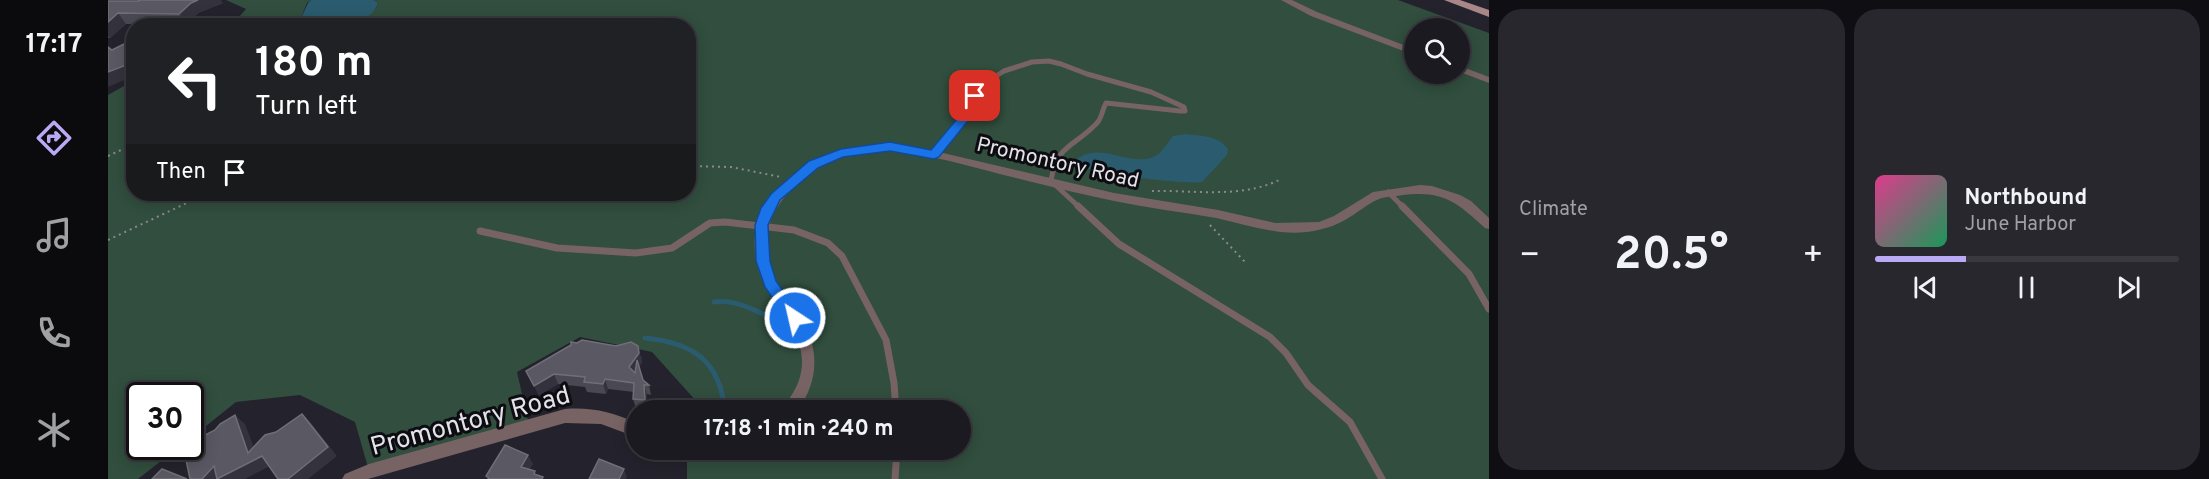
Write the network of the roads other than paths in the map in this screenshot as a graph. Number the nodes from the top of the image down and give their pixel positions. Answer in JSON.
{"nodes":[{"id":1,"x":1285,"y":0,"type":"edge"},
{"id":2,"x":1449,"y":0,"type":"edge"},
{"id":3,"x":1489,"y":14,"type":"edge"},
{"id":4,"x":1404,"y":48,"type":"edge"},
{"id":5,"x":1470,"y":73,"type":"edge"},
{"id":6,"x":1489,"y":80,"type":"edge"},
{"id":7,"x":934,"y":154,"type":"junction"},
{"id":8,"x":1050,"y":182,"type":"junction"},
{"id":9,"x":1388,"y":192,"type":"junction"},
{"id":10,"x":761,"y":225,"type":"junction"},
{"id":11,"x":1489,"y":225,"type":"edge"},
{"id":12,"x":480,"y":231,"type":"dead end"},
{"id":13,"x":1489,"y":309,"type":"edge"},
{"id":14,"x":796,"y":400,"type":"edge"},
{"id":15,"x":894,"y":400,"type":"edge"},
{"id":16,"x":626,"y":425,"type":"edge"},
{"id":17,"x":896,"y":460,"type":"edge"},
{"id":18,"x":350,"y":479,"type":"edge"},
{"id":19,"x":895,"y":479,"type":"edge"},
{"id":20,"x":1382,"y":479,"type":"edge"}],
"edges":[{"from":1,"to":4,"type":"street"},
{"from":2,"to":3,"type":"main road"},
{"from":5,"to":6,"type":"street"},
{"from":7,"to":8,"type":"street","name":"Promontory Road"},
{"from":7,"to":8,"type":"lane"},
{"from":7,"to":10,"type":"street","name":"Promontory Road"},
{"from":8,"to":9,"type":"street","name":"Promontory Road"},
{"from":8,"to":20,"type":"lane"},
{"from":9,"to":11,"type":"street","name":"Promontory Road"},
{"from":9,"to":13,"type":"lane"},
{"from":10,"to":12,"type":"lane"},
{"from":10,"to":14,"type":"street","name":"Promontory Road"},
{"from":10,"to":15,"type":"lane"},
{"from":16,"to":18,"type":"street","name":"Promontory Road"},
{"from":17,"to":19,"type":"lane"}]}
